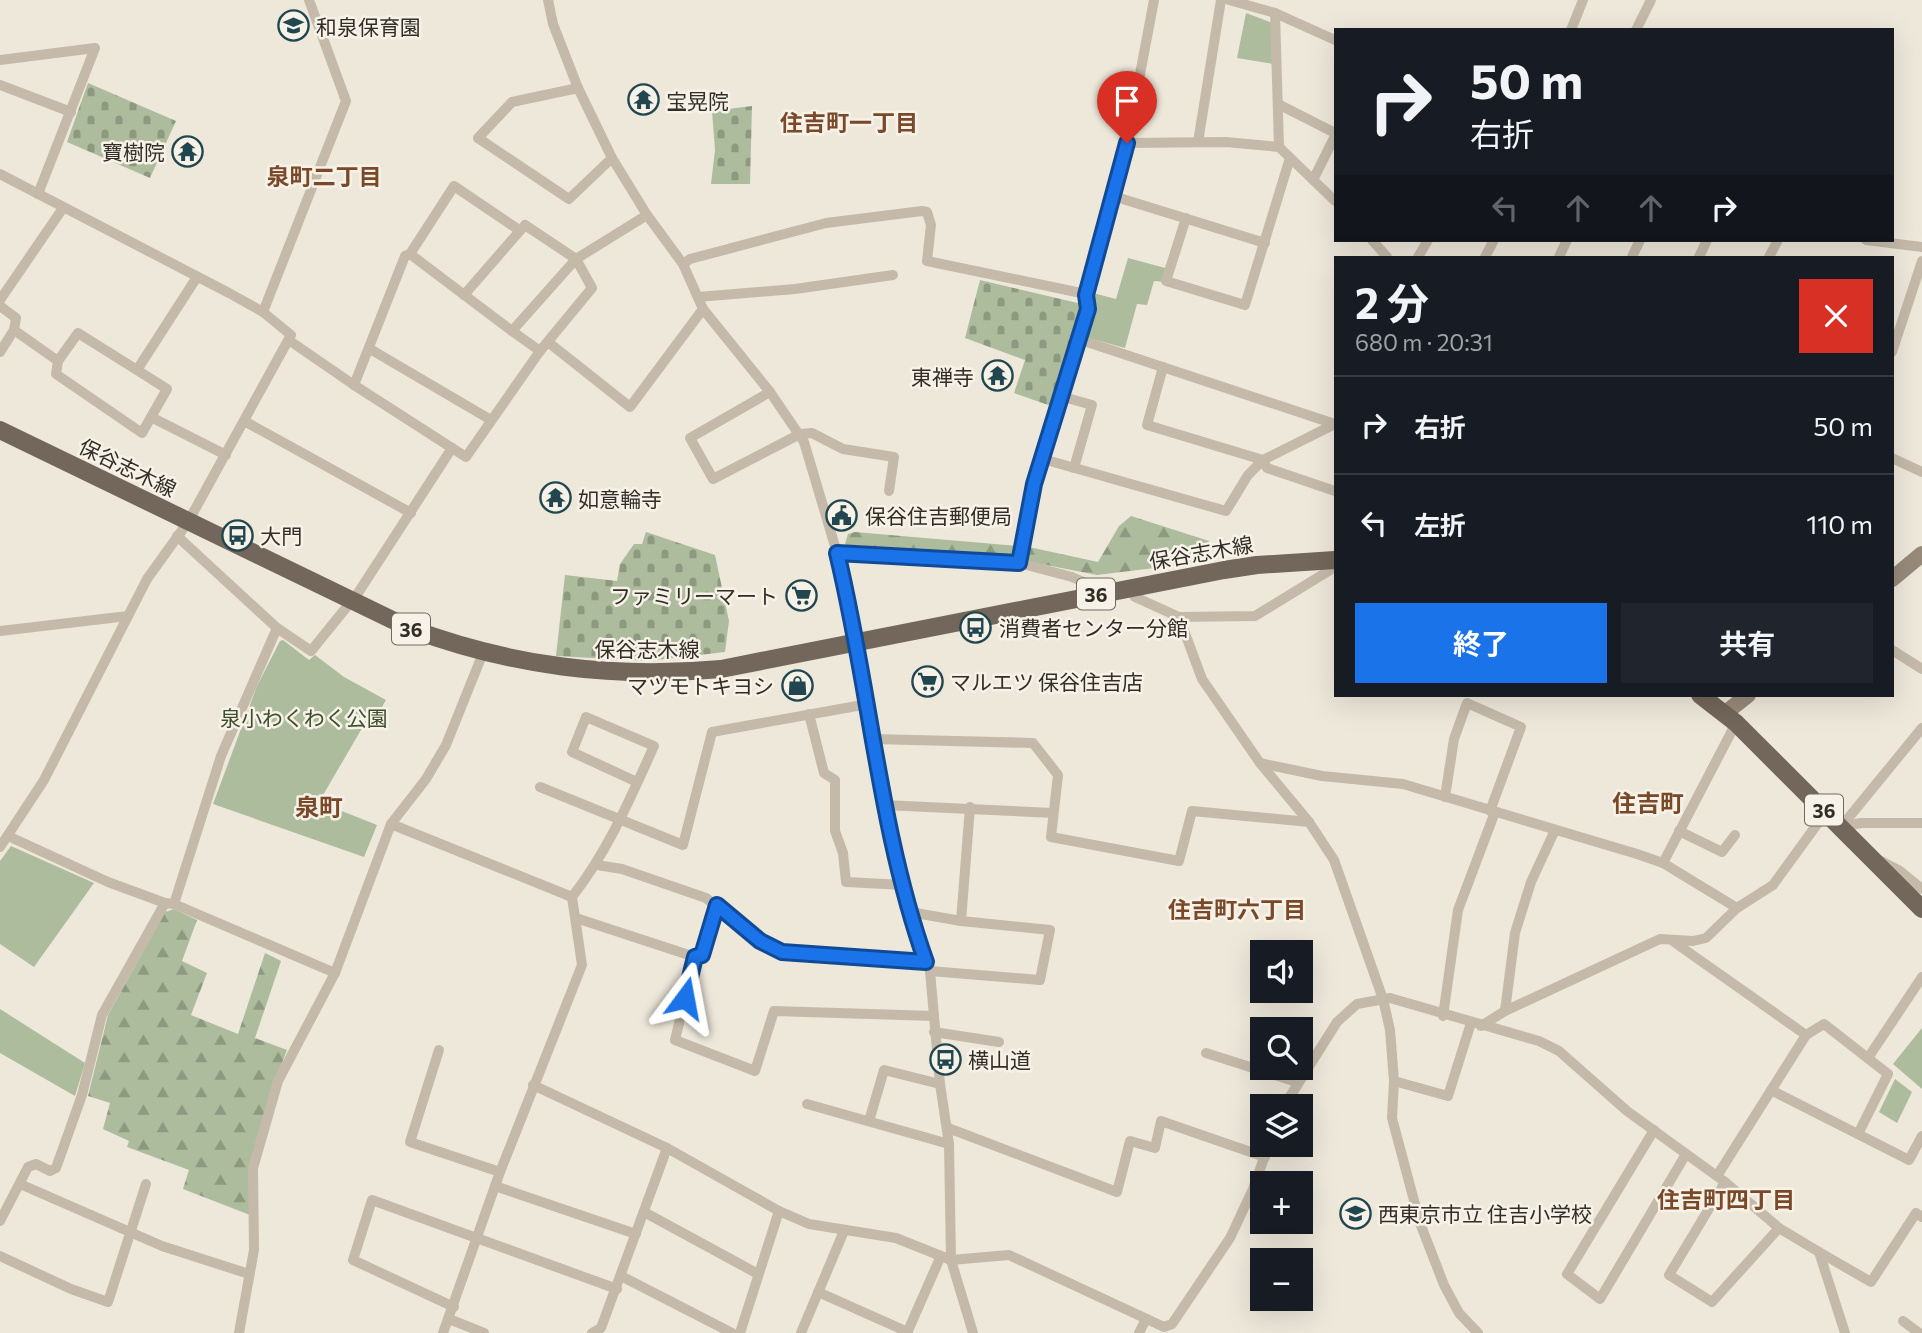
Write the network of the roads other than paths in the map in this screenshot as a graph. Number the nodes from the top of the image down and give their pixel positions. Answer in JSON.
{"nodes":[{"id":1,"x":309,"y":0,"type":"edge"},
{"id":2,"x":548,"y":0,"type":"edge"},
{"id":3,"x":1154,"y":0,"type":"edge"},
{"id":4,"x":1221,"y":0,"type":"edge"},
{"id":5,"x":1229,"y":0,"type":"edge"},
{"id":6,"x":1583,"y":0,"type":"edge"},
{"id":7,"x":1651,"y":0,"type":"edge"},
{"id":8,"x":1256,"y":4,"type":"edge"},
{"id":9,"x":1275,"y":13,"type":"junction"},
{"id":10,"x":1572,"y":28,"type":"edge"},
{"id":11,"x":1637,"y":28,"type":"edge"},
{"id":12,"x":1334,"y":40,"type":"edge"},
{"id":13,"x":0,"y":60,"type":"edge"},
{"id":14,"x":0,"y":85,"type":"edge"},
{"id":15,"x":578,"y":88,"type":"junction"},
{"id":16,"x":1278,"y":104,"type":"junction"},
{"id":17,"x":71,"y":111,"type":"junction"},
{"id":18,"x":1334,"y":133,"type":"edge"},
{"id":19,"x":1334,"y":136,"type":"edge"},
{"id":20,"x":1198,"y":142,"type":"junction"},
{"id":21,"x":1127,"y":143,"type":"junction"},
{"id":22,"x":1279,"y":147,"type":"junction"},
{"id":23,"x":612,"y":158,"type":"junction"},
{"id":24,"x":1290,"y":158,"type":"junction"},
{"id":25,"x":0,"y":174,"type":"edge"},
{"id":26,"x":1313,"y":180,"type":"junction"},
{"id":27,"x":38,"y":194,"type":"junction"},
{"id":28,"x":1113,"y":196,"type":"junction"},
{"id":29,"x":1334,"y":200,"type":"edge"},
{"id":30,"x":63,"y":208,"type":"junction"},
{"id":31,"x":647,"y":215,"type":"junction"},
{"id":32,"x":1186,"y":218,"type":"junction"},
{"id":33,"x":519,"y":230,"type":"junction"},
{"id":34,"x":1374,"y":242,"type":"edge"},
{"id":35,"x":1882,"y":242,"type":"edge"},
{"id":36,"x":1265,"y":243,"type":"junction"},
{"id":37,"x":1922,"y":247,"type":"edge"},
{"id":38,"x":410,"y":254,"type":"junction"},
{"id":39,"x":1387,"y":256,"type":"edge"},
{"id":40,"x":576,"y":259,"type":"junction"},
{"id":41,"x":1922,"y":261,"type":"edge"},
{"id":42,"x":683,"y":264,"type":"junction"},
{"id":43,"x":892,"y":275,"type":"dead end"},
{"id":44,"x":197,"y":277,"type":"junction"},
{"id":45,"x":464,"y":295,"type":"junction"},
{"id":46,"x":1086,"y":295,"type":"junction"},
{"id":47,"x":0,"y":300,"type":"edge"},
{"id":48,"x":701,"y":303,"type":"junction"},
{"id":49,"x":0,"y":306,"type":"edge"},
{"id":50,"x":263,"y":312,"type":"junction"},
{"id":51,"x":14,"y":330,"type":"junction"},
{"id":52,"x":512,"y":331,"type":"junction"},
{"id":53,"x":1079,"y":338,"type":"junction"},
{"id":54,"x":290,"y":341,"type":"junction"},
{"id":55,"x":544,"y":346,"type":"junction"},
{"id":56,"x":1894,"y":346,"type":"edge"},
{"id":57,"x":370,"y":349,"type":"junction"},
{"id":58,"x":0,"y":352,"type":"edge"},
{"id":59,"x":58,"y":361,"type":"junction"},
{"id":60,"x":1163,"y":367,"type":"junction"},
{"id":61,"x":137,"y":370,"type":"junction"},
{"id":62,"x":354,"y":385,"type":"junction"},
{"id":63,"x":770,"y":392,"type":"junction"},
{"id":64,"x":1060,"y":396,"type":"junction"},
{"id":65,"x":151,"y":417,"type":"junction"},
{"id":66,"x":491,"y":420,"type":"junction"},
{"id":67,"x":246,"y":422,"type":"junction"},
{"id":68,"x":1334,"y":424,"type":"edge"},
{"id":69,"x":1334,"y":424,"type":"edge"},
{"id":70,"x":0,"y":430,"type":"edge"},
{"id":71,"x":800,"y":434,"type":"junction"},
{"id":72,"x":453,"y":448,"type":"junction"},
{"id":73,"x":226,"y":455,"type":"junction"},
{"id":74,"x":1043,"y":459,"type":"junction"},
{"id":75,"x":1894,"y":459,"type":"edge"},
{"id":76,"x":1263,"y":460,"type":"junction"},
{"id":77,"x":1074,"y":468,"type":"junction"},
{"id":78,"x":1922,"y":472,"type":"edge"},
{"id":79,"x":889,"y":491,"type":"dead end"},
{"id":80,"x":1334,"y":491,"type":"edge"},
{"id":81,"x":411,"y":513,"type":"junction"},
{"id":82,"x":188,"y":522,"type":"junction"},
{"id":83,"x":177,"y":536,"type":"junction"},
{"id":84,"x":837,"y":553,"type":"junction"},
{"id":85,"x":1922,"y":554,"type":"edge"},
{"id":86,"x":1334,"y":560,"type":"edge"},
{"id":87,"x":1019,"y":563,"type":"junction"},
{"id":88,"x":1334,"y":568,"type":"edge"},
{"id":89,"x":1894,"y":577,"type":"edge"},
{"id":90,"x":1129,"y":588,"type":"junction"},
{"id":91,"x":1106,"y":592,"type":"junction"},
{"id":92,"x":350,"y":601,"type":"junction"},
{"id":93,"x":128,"y":615,"type":"junction"},
{"id":94,"x":1180,"y":617,"type":"junction"},
{"id":95,"x":277,"y":628,"type":"junction"},
{"id":96,"x":0,"y":631,"type":"edge"},
{"id":97,"x":858,"y":642,"type":"junction"},
{"id":98,"x":1894,"y":651,"type":"edge"},
{"id":99,"x":483,"y":653,"type":"junction"},
{"id":100,"x":1922,"y":669,"type":"edge"},
{"id":101,"x":1702,"y":697,"type":"edge"},
{"id":102,"x":1746,"y":697,"type":"edge"},
{"id":103,"x":868,"y":704,"type":"junction"},
{"id":104,"x":808,"y":714,"type":"junction"},
{"id":105,"x":1730,"y":719,"type":"junction"},
{"id":106,"x":1922,"y":729,"type":"edge"},
{"id":107,"x":873,"y":739,"type":"junction"},
{"id":108,"x":1260,"y":763,"type":"junction"},
{"id":109,"x":637,"y":782,"type":"junction"},
{"id":110,"x":540,"y":787,"type":"dead end"},
{"id":111,"x":1445,"y":797,"type":"junction"},
{"id":112,"x":884,"y":805,"type":"junction"},
{"id":113,"x":970,"y":807,"type":"junction"},
{"id":114,"x":1492,"y":811,"type":"junction"},
{"id":115,"x":1826,"y":812,"type":"junction"},
{"id":116,"x":1054,"y":813,"type":"junction"},
{"id":117,"x":620,"y":820,"type":"junction"},
{"id":118,"x":1309,"y":822,"type":"junction"},
{"id":119,"x":1922,"y":823,"type":"edge"},
{"id":120,"x":391,"y":824,"type":"junction"},
{"id":121,"x":1841,"y":827,"type":"junction"},
{"id":122,"x":1555,"y":830,"type":"junction"},
{"id":123,"x":1679,"y":831,"type":"junction"},
{"id":124,"x":1735,"y":835,"type":"dead end"},
{"id":125,"x":3,"y":840,"type":"edge"},
{"id":126,"x":1872,"y":857,"type":"junction"},
{"id":127,"x":1663,"y":863,"type":"junction"},
{"id":128,"x":597,"y":865,"type":"junction"},
{"id":129,"x":904,"y":886,"type":"junction"},
{"id":130,"x":1922,"y":889,"type":"edge"},
{"id":131,"x":572,"y":897,"type":"junction"},
{"id":132,"x":169,"y":904,"type":"junction"},
{"id":133,"x":717,"y":905,"type":"junction"},
{"id":134,"x":1737,"y":908,"type":"junction"},
{"id":135,"x":1922,"y":909,"type":"edge"},
{"id":136,"x":910,"y":912,"type":"junction"},
{"id":137,"x":576,"y":918,"type":"junction"},
{"id":138,"x":961,"y":921,"type":"junction"},
{"id":139,"x":1671,"y":940,"type":"junction"},
{"id":140,"x":695,"y":957,"type":"junction"},
{"id":141,"x":928,"y":966,"type":"junction"},
{"id":142,"x":335,"y":973,"type":"junction"},
{"id":143,"x":1922,"y":977,"type":"edge"},
{"id":144,"x":1383,"y":999,"type":"junction"},
{"id":145,"x":1505,"y":1012,"type":"junction"},
{"id":146,"x":934,"y":1016,"type":"junction"},
{"id":147,"x":1443,"y":1016,"type":"junction"},
{"id":148,"x":1476,"y":1025,"type":"junction"},
{"id":149,"x":934,"y":1032,"type":"junction"},
{"id":150,"x":1806,"y":1035,"type":"junction"},
{"id":151,"x":999,"y":1042,"type":"dead end"},
{"id":152,"x":439,"y":1050,"type":"dead end"},
{"id":153,"x":1206,"y":1053,"type":"dead end"},
{"id":154,"x":1868,"y":1058,"type":"junction"},
{"id":155,"x":1297,"y":1082,"type":"junction"},
{"id":156,"x":1394,"y":1082,"type":"junction"},
{"id":157,"x":940,"y":1084,"type":"junction"},
{"id":158,"x":534,"y":1085,"type":"junction"},
{"id":159,"x":1772,"y":1090,"type":"junction"},
{"id":160,"x":1290,"y":1094,"type":"edge"},
{"id":161,"x":807,"y":1104,"type":"dead end"},
{"id":162,"x":869,"y":1121,"type":"junction"},
{"id":163,"x":948,"y":1128,"type":"junction"},
{"id":164,"x":1654,"y":1130,"type":"junction"},
{"id":165,"x":1858,"y":1134,"type":"junction"},
{"id":166,"x":1922,"y":1136,"type":"edge"},
{"id":167,"x":949,"y":1144,"type":"junction"},
{"id":168,"x":667,"y":1148,"type":"junction"},
{"id":169,"x":1250,"y":1152,"type":"edge"},
{"id":170,"x":1686,"y":1154,"type":"junction"},
{"id":171,"x":1265,"y":1157,"type":"edge"},
{"id":172,"x":500,"y":1172,"type":"junction"},
{"id":173,"x":1721,"y":1179,"type":"junction"},
{"id":174,"x":20,"y":1184,"type":"junction"},
{"id":175,"x":146,"y":1184,"type":"dead end"},
{"id":176,"x":495,"y":1186,"type":"junction"},
{"id":177,"x":779,"y":1211,"type":"junction"},
{"id":178,"x":644,"y":1212,"type":"junction"},
{"id":179,"x":1922,"y":1217,"type":"edge"},
{"id":180,"x":0,"y":1222,"type":"edge"},
{"id":181,"x":1779,"y":1228,"type":"junction"},
{"id":182,"x":844,"y":1231,"type":"junction"},
{"id":183,"x":131,"y":1233,"type":"junction"},
{"id":184,"x":636,"y":1234,"type":"junction"},
{"id":185,"x":477,"y":1237,"type":"junction"},
{"id":186,"x":1819,"y":1252,"type":"junction"},
{"id":187,"x":0,"y":1256,"type":"edge"},
{"id":188,"x":946,"y":1259,"type":"junction"},
{"id":189,"x":249,"y":1274,"type":"junction"},
{"id":190,"x":758,"y":1274,"type":"junction"},
{"id":191,"x":621,"y":1276,"type":"junction"},
{"id":192,"x":617,"y":1289,"type":"junction"},
{"id":193,"x":818,"y":1292,"type":"junction"},
{"id":194,"x":454,"y":1307,"type":"junction"},
{"id":195,"x":449,"y":1319,"type":"junction"},
{"id":196,"x":1146,"y":1319,"type":"junction"},
{"id":197,"x":1903,"y":1321,"type":"dead end"},
{"id":198,"x":908,"y":1332,"type":"edge"},
{"id":199,"x":239,"y":1333,"type":"edge"},
{"id":200,"x":443,"y":1333,"type":"edge"},
{"id":201,"x":484,"y":1333,"type":"edge"},
{"id":202,"x":592,"y":1333,"type":"edge"},
{"id":203,"x":732,"y":1333,"type":"edge"},
{"id":204,"x":740,"y":1333,"type":"edge"},
{"id":205,"x":801,"y":1333,"type":"edge"},
{"id":206,"x":972,"y":1333,"type":"edge"},
{"id":207,"x":1139,"y":1333,"type":"edge"},
{"id":208,"x":1478,"y":1333,"type":"edge"},
{"id":209,"x":1845,"y":1333,"type":"edge"},
{"id":210,"x":1919,"y":1333,"type":"edge"}],
"edges":[{"from":1,"to":50,"type":"street"},
{"from":2,"to":15,"type":"street"},
{"from":3,"to":21,"type":"street"},
{"from":4,"to":20,"type":"street"},
{"from":5,"to":8,"type":"street"},
{"from":6,"to":10,"type":"street"},
{"from":7,"to":11,"type":"street"},
{"from":8,"to":9,"type":"street"},
{"from":9,"to":12,"type":"street"},
{"from":9,"to":16,"type":"street"},
{"from":13,"to":17,"type":"street"},
{"from":14,"to":17,"type":"street"},
{"from":15,"to":23,"type":"street"},
{"from":15,"to":23,"type":"street"},
{"from":16,"to":18,"type":"street"},
{"from":16,"to":22,"type":"street"},
{"from":17,"to":27,"type":"street"},
{"from":19,"to":26,"type":"street"},
{"from":20,"to":21,"type":"street"},
{"from":20,"to":22,"type":"street"},
{"from":21,"to":28,"type":"street"},
{"from":22,"to":24,"type":"street"},
{"from":23,"to":31,"type":"street"},
{"from":24,"to":26,"type":"street"},
{"from":24,"to":36,"type":"street"},
{"from":25,"to":27,"type":"street"},
{"from":26,"to":29,"type":"street"},
{"from":27,"to":30,"type":"street"},
{"from":28,"to":32,"type":"street"},
{"from":28,"to":46,"type":"street"},
{"from":30,"to":44,"type":"street"},
{"from":30,"to":47,"type":"street"},
{"from":31,"to":40,"type":"street"},
{"from":31,"to":42,"type":"street"},
{"from":32,"to":36,"type":"street"},
{"from":32,"to":36,"type":"street"},
{"from":33,"to":38,"type":"street"},
{"from":33,"to":40,"type":"street"},
{"from":33,"to":45,"type":"street"},
{"from":34,"to":39,"type":"street"},
{"from":35,"to":37,"type":"street"},
{"from":38,"to":45,"type":"street"},
{"from":38,"to":57,"type":"street"},
{"from":40,"to":52,"type":"street"},
{"from":40,"to":55,"type":"street"},
{"from":41,"to":56,"type":"street"},
{"from":42,"to":46,"type":"street"},
{"from":42,"to":48,"type":"street"},
{"from":43,"to":48,"type":"street"},
{"from":44,"to":50,"type":"street"},
{"from":44,"to":61,"type":"street"},
{"from":45,"to":52,"type":"street"},
{"from":46,"to":53,"type":"street"},
{"from":48,"to":55,"type":"street"},
{"from":48,"to":63,"type":"street"},
{"from":49,"to":51,"type":"street"},
{"from":50,"to":54,"type":"street"},
{"from":51,"to":58,"type":"street"},
{"from":51,"to":59,"type":"street"},
{"from":52,"to":55,"type":"street"},
{"from":53,"to":60,"type":"street"},
{"from":53,"to":64,"type":"street"},
{"from":54,"to":62,"type":"street"},
{"from":54,"to":67,"type":"street"},
{"from":55,"to":66,"type":"street"},
{"from":57,"to":62,"type":"street"},
{"from":57,"to":66,"type":"street"},
{"from":59,"to":61,"type":"street"},
{"from":59,"to":65,"type":"street"},
{"from":60,"to":68,"type":"street"},
{"from":60,"to":76,"type":"street"},
{"from":61,"to":65,"type":"street"},
{"from":62,"to":72,"type":"street"},
{"from":63,"to":71,"type":"street"},
{"from":63,"to":71,"type":"street"},
{"from":64,"to":74,"type":"street"},
{"from":64,"to":77,"type":"street"},
{"from":65,"to":73,"type":"street"},
{"from":66,"to":72,"type":"street"},
{"from":67,"to":73,"type":"street"},
{"from":67,"to":81,"type":"street"},
{"from":69,"to":76,"type":"street"},
{"from":70,"to":82,"type":"main road","name":"保谷志木線","number":"36"},
{"from":71,"to":79,"type":"street"},
{"from":71,"to":84,"type":"street"},
{"from":72,"to":81,"type":"street"},
{"from":73,"to":82,"type":"street"},
{"from":74,"to":77,"type":"street"},
{"from":74,"to":87,"type":"street"},
{"from":75,"to":78,"type":"street"},
{"from":76,"to":77,"type":"street"},
{"from":76,"to":80,"type":"street"},
{"from":81,"to":92,"type":"street"},
{"from":82,"to":83,"type":"street"},
{"from":82,"to":92,"type":"main road","name":"保谷志木線","number":"36"},
{"from":83,"to":93,"type":"street"},
{"from":83,"to":95,"type":"street"},
{"from":84,"to":87,"type":"street"},
{"from":84,"to":97,"type":"street"},
{"from":85,"to":89,"type":"main road"},
{"from":86,"to":90,"type":"main road","name":"保谷志木線","number":"36"},
{"from":87,"to":91,"type":"street"},
{"from":88,"to":94,"type":"street"},
{"from":90,"to":91,"type":"main road","name":"保谷志木線","number":"36"},
{"from":90,"to":94,"type":"street"},
{"from":91,"to":97,"type":"main road","name":"保谷志木線","number":"36"},
{"from":92,"to":95,"type":"street"},
{"from":92,"to":99,"type":"main road","name":"保谷志木線","number":"36"},
{"from":93,"to":96,"type":"street"},
{"from":93,"to":125,"type":"street"},
{"from":94,"to":108,"type":"street"},
{"from":95,"to":132,"type":"street"},
{"from":97,"to":99,"type":"main road","name":"保谷志木線","number":"36"},
{"from":97,"to":103,"type":"street"},
{"from":98,"to":100,"type":"street"},
{"from":99,"to":120,"type":"street"},
{"from":101,"to":105,"type":"main road","number":"36"},
{"from":102,"to":105,"type":"main road"},
{"from":103,"to":104,"type":"street"},
{"from":103,"to":107,"type":"street"},
{"from":104,"to":117,"type":"street"},
{"from":104,"to":129,"type":"street"},
{"from":105,"to":115,"type":"main road","number":"36"},
{"from":105,"to":123,"type":"street"},
{"from":106,"to":121,"type":"street"},
{"from":107,"to":112,"type":"street"},
{"from":107,"to":116,"type":"street"},
{"from":108,"to":111,"type":"street"},
{"from":108,"to":118,"type":"street"},
{"from":109,"to":109,"type":"street"},
{"from":109,"to":117,"type":"street"},
{"from":110,"to":117,"type":"street"},
{"from":111,"to":114,"type":"street"},
{"from":111,"to":114,"type":"street"},
{"from":112,"to":113,"type":"street"},
{"from":112,"to":129,"type":"street"},
{"from":113,"to":116,"type":"street"},
{"from":113,"to":138,"type":"street"},
{"from":114,"to":122,"type":"street"},
{"from":114,"to":147,"type":"street"},
{"from":115,"to":121,"type":"main road","number":"36"},
{"from":115,"to":134,"type":"street"},
{"from":116,"to":118,"type":"street"},
{"from":117,"to":128,"type":"street"},
{"from":118,"to":144,"type":"street"},
{"from":119,"to":121,"type":"street"},
{"from":120,"to":131,"type":"street"},
{"from":120,"to":142,"type":"street"},
{"from":121,"to":126,"type":"main road","number":"36"},
{"from":122,"to":127,"type":"street"},
{"from":122,"to":145,"type":"street"},
{"from":123,"to":124,"type":"street"},
{"from":123,"to":127,"type":"street"},
{"from":125,"to":132,"type":"street"},
{"from":126,"to":130,"type":"street"},
{"from":126,"to":135,"type":"main road","number":"36"},
{"from":127,"to":134,"type":"street"},
{"from":128,"to":131,"type":"street"},
{"from":128,"to":133,"type":"street"},
{"from":129,"to":136,"type":"street"},
{"from":131,"to":137,"type":"street"},
{"from":132,"to":142,"type":"street"},
{"from":132,"to":174,"type":"street"},
{"from":133,"to":140,"type":"street"},
{"from":133,"to":141,"type":"street"},
{"from":134,"to":139,"type":"street"},
{"from":136,"to":138,"type":"street"},
{"from":136,"to":141,"type":"street"},
{"from":137,"to":140,"type":"street"},
{"from":137,"to":158,"type":"street"},
{"from":138,"to":141,"type":"street"},
{"from":139,"to":145,"type":"street"},
{"from":139,"to":150,"type":"street"},
{"from":140,"to":146,"type":"street"},
{"from":141,"to":146,"type":"street"},
{"from":142,"to":189,"type":"street"},
{"from":143,"to":154,"type":"street"},
{"from":144,"to":147,"type":"street"},
{"from":144,"to":155,"type":"street"},
{"from":144,"to":156,"type":"street"},
{"from":145,"to":148,"type":"street"},
{"from":146,"to":149,"type":"street"},
{"from":147,"to":148,"type":"street"},
{"from":148,"to":156,"type":"street"},
{"from":148,"to":164,"type":"street"},
{"from":149,"to":151,"type":"street"},
{"from":149,"to":157,"type":"street"},
{"from":150,"to":154,"type":"street"},
{"from":150,"to":159,"type":"street"},
{"from":152,"to":172,"type":"street"},
{"from":153,"to":155,"type":"street"},
{"from":154,"to":165,"type":"street"},
{"from":155,"to":160,"type":"street"},
{"from":156,"to":208,"type":"street"},
{"from":157,"to":162,"type":"street"},
{"from":157,"to":163,"type":"street"},
{"from":158,"to":168,"type":"street"},
{"from":158,"to":172,"type":"street"},
{"from":159,"to":165,"type":"street"},
{"from":159,"to":173,"type":"street"},
{"from":161,"to":162,"type":"street"},
{"from":162,"to":167,"type":"street"},
{"from":163,"to":167,"type":"street"},
{"from":163,"to":169,"type":"street"},
{"from":164,"to":170,"type":"street"},
{"from":164,"to":170,"type":"street"},
{"from":165,"to":166,"type":"street"},
{"from":167,"to":188,"type":"street"},
{"from":168,"to":177,"type":"street"},
{"from":168,"to":178,"type":"street"},
{"from":170,"to":173,"type":"street"},
{"from":171,"to":196,"type":"street"},
{"from":172,"to":176,"type":"street"},
{"from":173,"to":181,"type":"street"},
{"from":173,"to":181,"type":"street"},
{"from":174,"to":180,"type":"street"},
{"from":174,"to":183,"type":"street"},
{"from":175,"to":183,"type":"street"},
{"from":176,"to":184,"type":"street"},
{"from":176,"to":185,"type":"street"},
{"from":177,"to":182,"type":"street"},
{"from":177,"to":190,"type":"street"},
{"from":178,"to":184,"type":"street"},
{"from":178,"to":190,"type":"street"},
{"from":179,"to":186,"type":"street"},
{"from":181,"to":186,"type":"street"},
{"from":182,"to":188,"type":"street"},
{"from":182,"to":193,"type":"street"},
{"from":183,"to":187,"type":"street"},
{"from":183,"to":189,"type":"street"},
{"from":184,"to":191,"type":"street"},
{"from":185,"to":192,"type":"street"},
{"from":185,"to":194,"type":"street"},
{"from":185,"to":194,"type":"street"},
{"from":186,"to":209,"type":"street"},
{"from":188,"to":196,"type":"street"},
{"from":188,"to":198,"type":"street"},
{"from":188,"to":206,"type":"street"},
{"from":189,"to":199,"type":"street"},
{"from":190,"to":204,"type":"street"},
{"from":191,"to":192,"type":"street"},
{"from":191,"to":203,"type":"street"},
{"from":192,"to":202,"type":"street"},
{"from":193,"to":198,"type":"street"},
{"from":193,"to":205,"type":"street"},
{"from":194,"to":195,"type":"street"},
{"from":195,"to":200,"type":"street"},
{"from":195,"to":201,"type":"street"},
{"from":196,"to":207,"type":"street"},
{"from":197,"to":210,"type":"street"}]}
